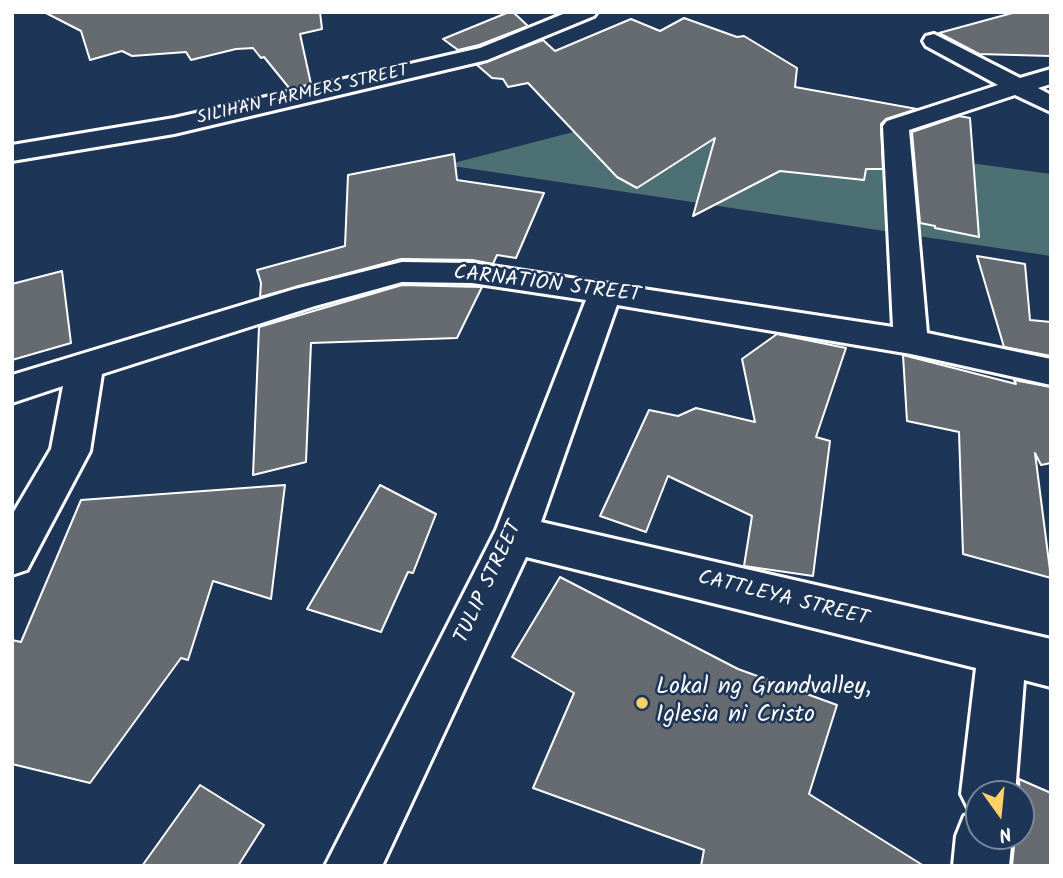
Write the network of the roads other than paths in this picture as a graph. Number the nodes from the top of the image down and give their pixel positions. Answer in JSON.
{"nodes":[{"id":1,"x":587,"y":12,"type":"edge"},
{"id":2,"x":934,"y":41,"type":"dead end"},
{"id":3,"x":1051,"y":76,"type":"edge"},
{"id":4,"x":1017,"y":86,"type":"junction"},
{"id":5,"x":1051,"y":105,"type":"edge"},
{"id":6,"x":12,"y":153,"type":"edge"},
{"id":7,"x":605,"y":292,"type":"junction"},
{"id":8,"x":911,"y":342,"type":"junction"},
{"id":9,"x":85,"y":367,"type":"junction"},
{"id":10,"x":1051,"y":372,"type":"edge"},
{"id":11,"x":12,"y":389,"type":"edge"},
{"id":12,"x":515,"y":535,"type":"junction"},
{"id":13,"x":12,"y":556,"type":"edge"},
{"id":14,"x":1002,"y":653,"type":"junction"},
{"id":15,"x":1051,"y":663,"type":"edge"},
{"id":16,"x":989,"y":780,"type":"edge"},
{"id":17,"x":353,"y":866,"type":"edge"}],
"edges":[{"from":1,"to":6,"type":"street","name":"SILIHAN FARMERS STREET"},
{"from":2,"to":4,"type":"street"},
{"from":3,"to":4,"type":"street"},
{"from":4,"to":5,"type":"street"},
{"from":4,"to":8,"type":"street"},
{"from":7,"to":8,"type":"street","name":"CARNATION STREET"},
{"from":7,"to":9,"type":"street","name":"CARNATION STREET"},
{"from":7,"to":12,"type":"street","name":"TULIP STREET"},
{"from":8,"to":10,"type":"street","name":"CARNATION STREET"},
{"from":9,"to":11,"type":"street","name":"CARNATION STREET"},
{"from":9,"to":13,"type":"street"},
{"from":12,"to":14,"type":"street","name":"CATTLEYA STREET"},
{"from":12,"to":17,"type":"street","name":"TULIP STREET"},
{"from":14,"to":15,"type":"street","name":"CATTLEYA STREET"},
{"from":14,"to":16,"type":"street"}]}
